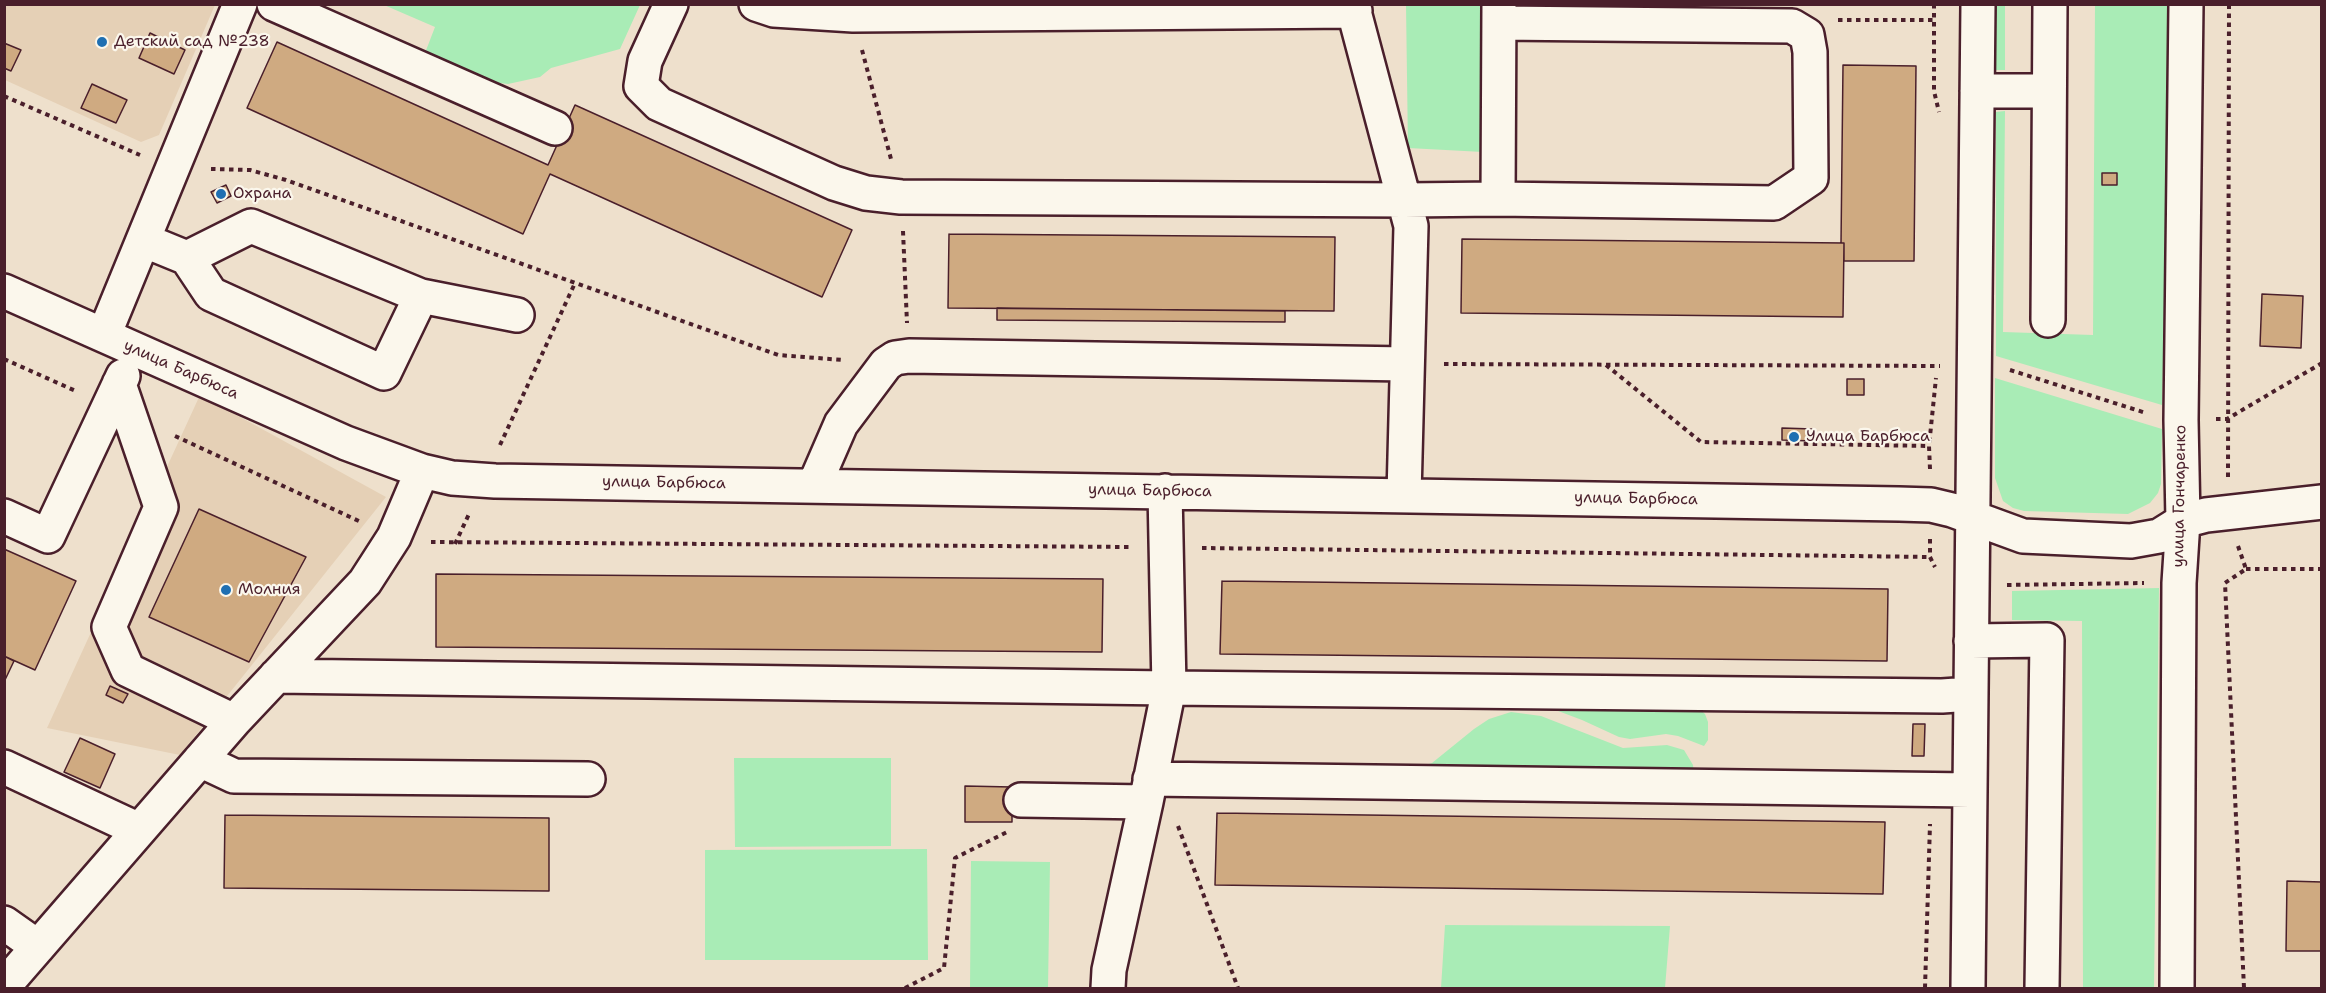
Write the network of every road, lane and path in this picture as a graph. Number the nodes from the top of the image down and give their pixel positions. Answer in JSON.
{"nodes":[{"id":1,"x":240,"y":4,"type":"edge"},
{"id":2,"x":274,"y":4,"type":"edge"},
{"id":3,"x":671,"y":4,"type":"edge"},
{"id":4,"x":756,"y":4,"type":"edge"},
{"id":5,"x":1978,"y":4,"type":"edge"},
{"id":6,"x":2050,"y":4,"type":"edge"},
{"id":7,"x":2186,"y":4,"type":"edge"},
{"id":8,"x":1354,"y":8,"type":"edge"},
{"id":9,"x":1499,"y":14,"type":"edge"},
{"id":10,"x":1934,"y":20,"type":"dead end"},
{"id":11,"x":1807,"y":35,"type":"junction"},
{"id":12,"x":1977,"y":91,"type":"junction"},
{"id":13,"x":2049,"y":91,"type":"junction"},
{"id":14,"x":4,"y":96,"type":"edge"},
{"id":15,"x":555,"y":128,"type":"dead end"},
{"id":16,"x":172,"y":169,"type":"junction"},
{"id":17,"x":1498,"y":199,"type":"junction"},
{"id":18,"x":1404,"y":200,"type":"junction"},
{"id":19,"x":143,"y":240,"type":"junction"},
{"id":20,"x":187,"y":258,"type":"junction"},
{"id":21,"x":575,"y":283,"type":"junction"},
{"id":22,"x":4,"y":291,"type":"edge"},
{"id":23,"x":421,"y":296,"type":"junction"},
{"id":24,"x":517,"y":315,"type":"dead end"},
{"id":25,"x":2048,"y":320,"type":"dead end"},
{"id":26,"x":104,"y":335,"type":"junction"},
{"id":27,"x":136,"y":349,"type":"junction"},
{"id":28,"x":886,"y":363,"type":"junction"},
{"id":29,"x":2322,"y":363,"type":"edge"},
{"id":30,"x":1407,"y":364,"type":"junction"},
{"id":31,"x":1605,"y":365,"type":"junction"},
{"id":32,"x":1974,"y":366,"type":"junction"},
{"id":33,"x":120,"y":384,"type":"junction"},
{"id":34,"x":2181,"y":420,"type":"junction"},
{"id":35,"x":1929,"y":446,"type":"dead end"},
{"id":36,"x":422,"y":471,"type":"junction"},
{"id":37,"x":484,"y":480,"type":"junction"},
{"id":38,"x":814,"y":486,"type":"junction"},
{"id":39,"x":1165,"y":491,"type":"junction"},
{"id":40,"x":1404,"y":495,"type":"junction"},
{"id":41,"x":2322,"y":502,"type":"edge"},
{"id":42,"x":4,"y":516,"type":"edge"},
{"id":43,"x":1973,"y":517,"type":"junction"},
{"id":44,"x":2183,"y":521,"type":"junction"},
{"id":45,"x":455,"y":543,"type":"dead end"},
{"id":46,"x":2246,"y":569,"type":"dead end"},
{"id":47,"x":2322,"y":569,"type":"edge"},
{"id":48,"x":2179,"y":583,"type":"junction"},
{"id":49,"x":2225,"y":583,"type":"dead end"},
{"id":50,"x":1972,"y":586,"type":"junction"},
{"id":51,"x":1971,"y":641,"type":"junction"},
{"id":52,"x":276,"y":676,"type":"junction"},
{"id":53,"x":1169,"y":688,"type":"junction"},
{"id":54,"x":1971,"y":694,"type":"junction"},
{"id":55,"x":234,"y":721,"type":"junction"},
{"id":56,"x":200,"y":760,"type":"junction"},
{"id":57,"x":4,"y":767,"type":"edge"},
{"id":58,"x":588,"y":779,"type":"dead end"},
{"id":59,"x":1152,"y":787,"type":"junction"},
{"id":60,"x":1970,"y":790,"type":"junction"},
{"id":61,"x":1019,"y":814,"type":"joint"},
{"id":62,"x":139,"y":830,"type":"junction"},
{"id":63,"x":4,"y":923,"type":"edge"},
{"id":64,"x":38,"y":947,"type":"junction"},
{"id":65,"x":4,"y":986,"type":"edge"},
{"id":66,"x":905,"y":988,"type":"edge"},
{"id":67,"x":1108,"y":988,"type":"edge"},
{"id":68,"x":1238,"y":988,"type":"edge"},
{"id":69,"x":1968,"y":988,"type":"edge"},
{"id":70,"x":2042,"y":988,"type":"edge"},
{"id":71,"x":2177,"y":988,"type":"edge"}],
"edges":[{"from":1,"to":16,"type":"street"},
{"from":2,"to":15,"type":"street"},
{"from":3,"to":18,"type":"street"},
{"from":4,"to":8,"type":"street"},
{"from":5,"to":12,"type":"street"},
{"from":6,"to":13,"type":"street"},
{"from":7,"to":34,"type":"street","name":"улица Гончаренко"},
{"from":8,"to":18,"type":"street"},
{"from":9,"to":11,"type":"street"},
{"from":9,"to":17,"type":"street"},
{"from":10,"to":11,"type":"path"},
{"from":11,"to":17,"type":"street"},
{"from":12,"to":13,"type":"street"},
{"from":12,"to":32,"type":"street"},
{"from":13,"to":25,"type":"street"},
{"from":14,"to":16,"type":"path"},
{"from":16,"to":19,"type":"street"},
{"from":16,"to":21,"type":"path"},
{"from":17,"to":18,"type":"street"},
{"from":18,"to":30,"type":"street"},
{"from":19,"to":20,"type":"street"},
{"from":19,"to":26,"type":"street"},
{"from":20,"to":23,"type":"street"},
{"from":20,"to":23,"type":"street"},
{"from":21,"to":28,"type":"path"},
{"from":21,"to":37,"type":"path"},
{"from":22,"to":26,"type":"street","name":"улица Барбюса"},
{"from":23,"to":24,"type":"street"},
{"from":26,"to":27,"type":"street","name":"улица Барбюса"},
{"from":27,"to":33,"type":"street"},
{"from":27,"to":36,"type":"street","name":"улица Барбюса"},
{"from":28,"to":30,"type":"street"},
{"from":28,"to":38,"type":"street"},
{"from":29,"to":34,"type":"path"},
{"from":30,"to":31,"type":"path"},
{"from":30,"to":40,"type":"street"},
{"from":31,"to":32,"type":"path"},
{"from":31,"to":35,"type":"path"},
{"from":32,"to":34,"type":"path"},
{"from":32,"to":43,"type":"street"},
{"from":33,"to":42,"type":"street"},
{"from":33,"to":55,"type":"street"},
{"from":34,"to":44,"type":"street","name":"улица Гончаренко"},
{"from":36,"to":37,"type":"street","name":"улица Барбюса"},
{"from":36,"to":52,"type":"street"},
{"from":37,"to":38,"type":"street","name":"улица Барбюса"},
{"from":37,"to":45,"type":"path"},
{"from":38,"to":39,"type":"street","name":"улица Барбюса"},
{"from":39,"to":40,"type":"street","name":"улица Барбюса"},
{"from":39,"to":53,"type":"street"},
{"from":40,"to":43,"type":"street","name":"улица Барбюса"},
{"from":41,"to":44,"type":"street","name":"улица Барбюса"},
{"from":43,"to":44,"type":"street","name":"улица Барбюса"},
{"from":43,"to":50,"type":"street"},
{"from":44,"to":48,"type":"street","name":"улица Гончаренко"},
{"from":46,"to":47,"type":"path"},
{"from":48,"to":49,"type":"path"},
{"from":48,"to":50,"type":"path"},
{"from":48,"to":71,"type":"street","name":"улица Гончаренко"},
{"from":50,"to":51,"type":"street"},
{"from":51,"to":54,"type":"street"},
{"from":51,"to":70,"type":"street"},
{"from":52,"to":53,"type":"street"},
{"from":52,"to":55,"type":"street"},
{"from":53,"to":54,"type":"street"},
{"from":53,"to":59,"type":"street"},
{"from":54,"to":60,"type":"street"},
{"from":55,"to":56,"type":"street"},
{"from":56,"to":58,"type":"street"},
{"from":56,"to":62,"type":"street"},
{"from":57,"to":62,"type":"street"},
{"from":59,"to":60,"type":"street"},
{"from":59,"to":61,"type":"street"},
{"from":59,"to":67,"type":"street"},
{"from":59,"to":68,"type":"path"},
{"from":60,"to":69,"type":"street"},
{"from":61,"to":66,"type":"path"},
{"from":62,"to":64,"type":"street"},
{"from":63,"to":64,"type":"street"},
{"from":64,"to":65,"type":"street"}]}
